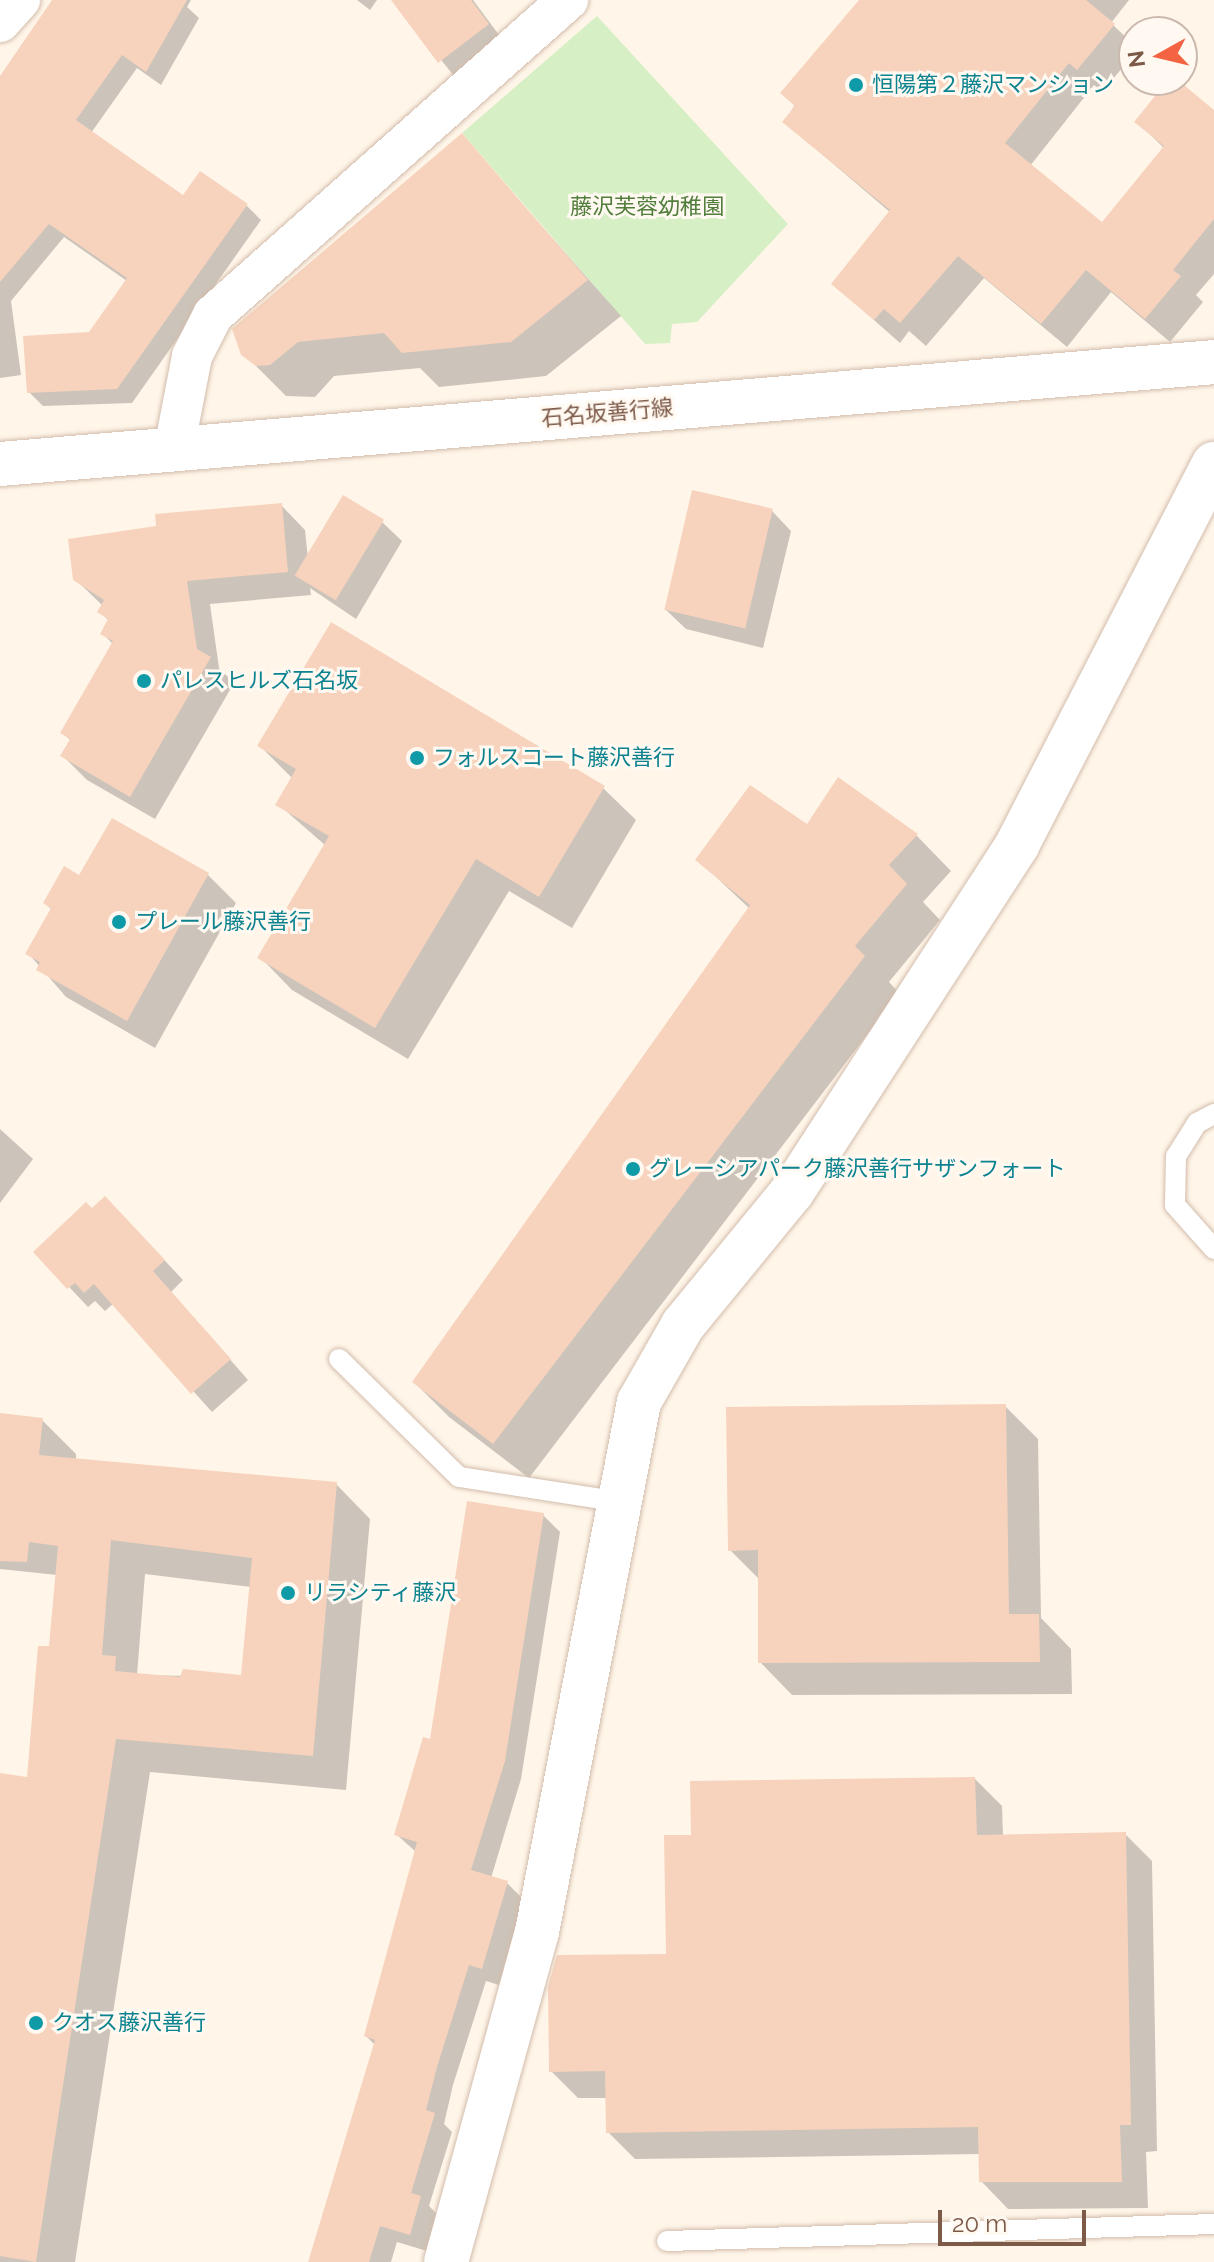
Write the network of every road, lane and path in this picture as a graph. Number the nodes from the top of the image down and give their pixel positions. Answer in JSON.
{"nodes":[{"id":1,"x":20,"y":0,"type":"edge"},
{"id":2,"x":568,"y":0,"type":"edge"},
{"id":3,"x":0,"y":22,"type":"edge"},
{"id":4,"x":1214,"y":362,"type":"edge"},
{"id":5,"x":174,"y":449,"type":"junction"},
{"id":6,"x":0,"y":464,"type":"edge"},
{"id":7,"x":1214,"y":464,"type":"edge"},
{"id":8,"x":1214,"y":1114,"type":"edge"},
{"id":9,"x":1214,"y":1249,"type":"edge"},
{"id":10,"x":339,"y":1359,"type":"dead end"},
{"id":11,"x":620,"y":1502,"type":"junction"},
{"id":12,"x":1214,"y":2224,"type":"edge"},
{"id":13,"x":667,"y":2241,"type":"dead end"},
{"id":14,"x":446,"y":2262,"type":"edge"}],
"edges":[{"from":1,"to":3,"type":"street"},
{"from":2,"to":5,"type":"street"},
{"from":4,"to":5,"type":"street","name":"石名坂善行線"},
{"from":5,"to":6,"type":"street","name":"石名坂善行線"},
{"from":7,"to":11,"type":"street"},
{"from":8,"to":9,"type":"lane"},
{"from":10,"to":11,"type":"lane"},
{"from":11,"to":14,"type":"street"},
{"from":12,"to":13,"type":"lane"}]}
